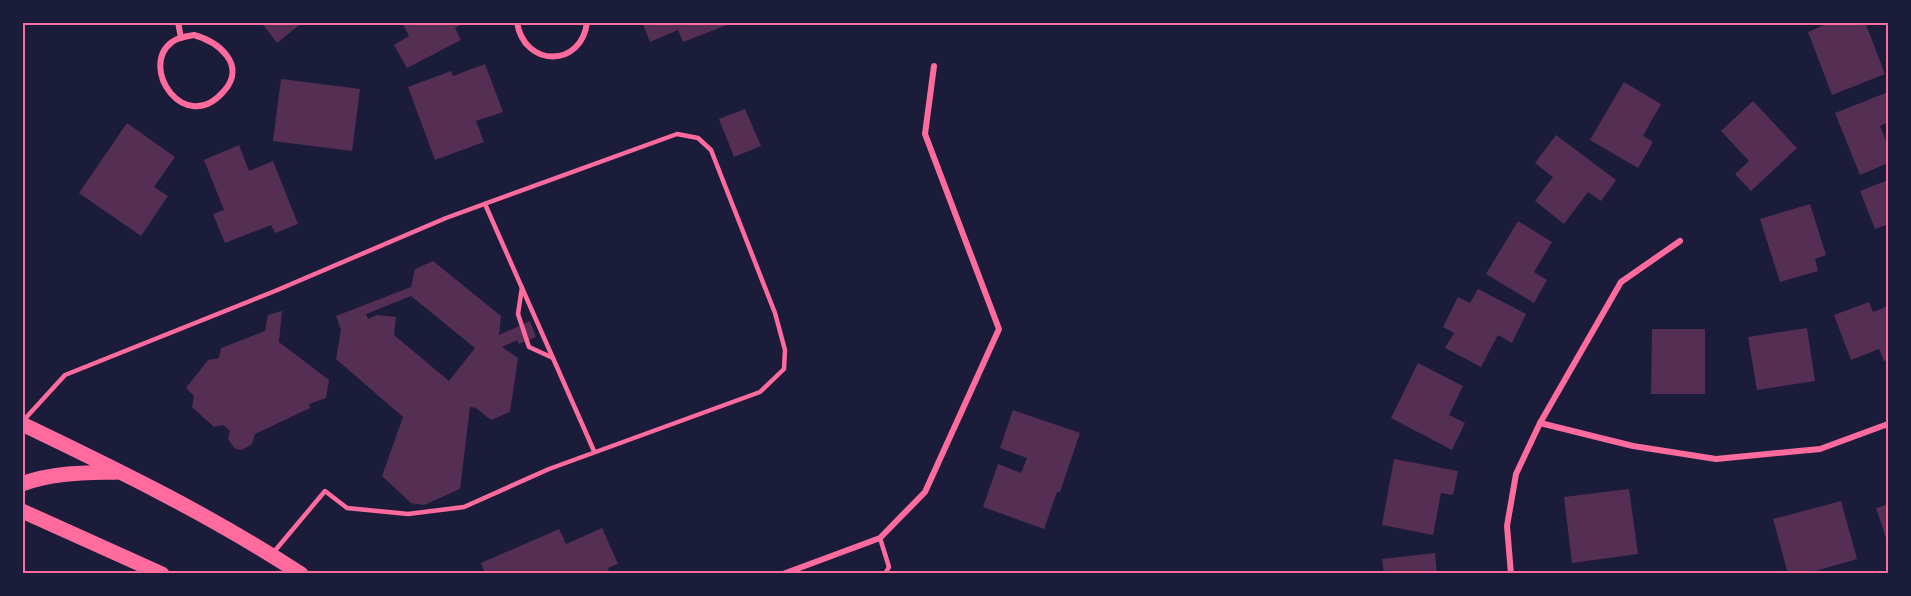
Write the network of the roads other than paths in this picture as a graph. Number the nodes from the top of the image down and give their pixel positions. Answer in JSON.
{"nodes":[{"id":1,"x":178,"y":22,"type":"edge"},
{"id":2,"x":517,"y":22,"type":"edge"},
{"id":3,"x":588,"y":22,"type":"edge"},
{"id":4,"x":181,"y":38,"type":"junction"},
{"id":5,"x":934,"y":66,"type":"dead end"},
{"id":6,"x":485,"y":204,"type":"junction"},
{"id":7,"x":1680,"y":241,"type":"dead end"},
{"id":8,"x":522,"y":286,"type":"junction"},
{"id":9,"x":554,"y":358,"type":"junction"},
{"id":10,"x":22,"y":423,"type":"edge"},
{"id":11,"x":1540,"y":423,"type":"junction"},
{"id":12,"x":1888,"y":424,"type":"edge"},
{"id":13,"x":594,"y":451,"type":"junction"},
{"id":14,"x":122,"y":472,"type":"junction"},
{"id":15,"x":22,"y":484,"type":"edge"},
{"id":16,"x":22,"y":511,"type":"edge"},
{"id":17,"x":879,"y":538,"type":"junction"},
{"id":18,"x":271,"y":554,"type":"junction"},
{"id":19,"x":162,"y":573,"type":"edge"},
{"id":20,"x":301,"y":573,"type":"edge"},
{"id":21,"x":783,"y":573,"type":"edge"},
{"id":22,"x":885,"y":573,"type":"edge"},
{"id":23,"x":1511,"y":573,"type":"edge"}],
"edges":[{"from":1,"to":4,"type":"street"},
{"from":2,"to":3,"type":"street"},
{"from":4,"to":4,"type":"street"},
{"from":5,"to":17,"type":"street"},
{"from":6,"to":8,"type":"lane"},
{"from":6,"to":10,"type":"lane"},
{"from":6,"to":13,"type":"lane"},
{"from":7,"to":11,"type":"street"},
{"from":8,"to":9,"type":"lane"},
{"from":8,"to":9,"type":"lane"},
{"from":9,"to":13,"type":"lane"},
{"from":10,"to":14,"type":"main road"},
{"from":11,"to":12,"type":"street"},
{"from":11,"to":23,"type":"street"},
{"from":13,"to":18,"type":"lane"},
{"from":14,"to":15,"type":"main road"},
{"from":14,"to":18,"type":"main road"},
{"from":16,"to":19,"type":"main road"},
{"from":17,"to":21,"type":"street"},
{"from":17,"to":22,"type":"lane"},
{"from":18,"to":20,"type":"main road"}]}
